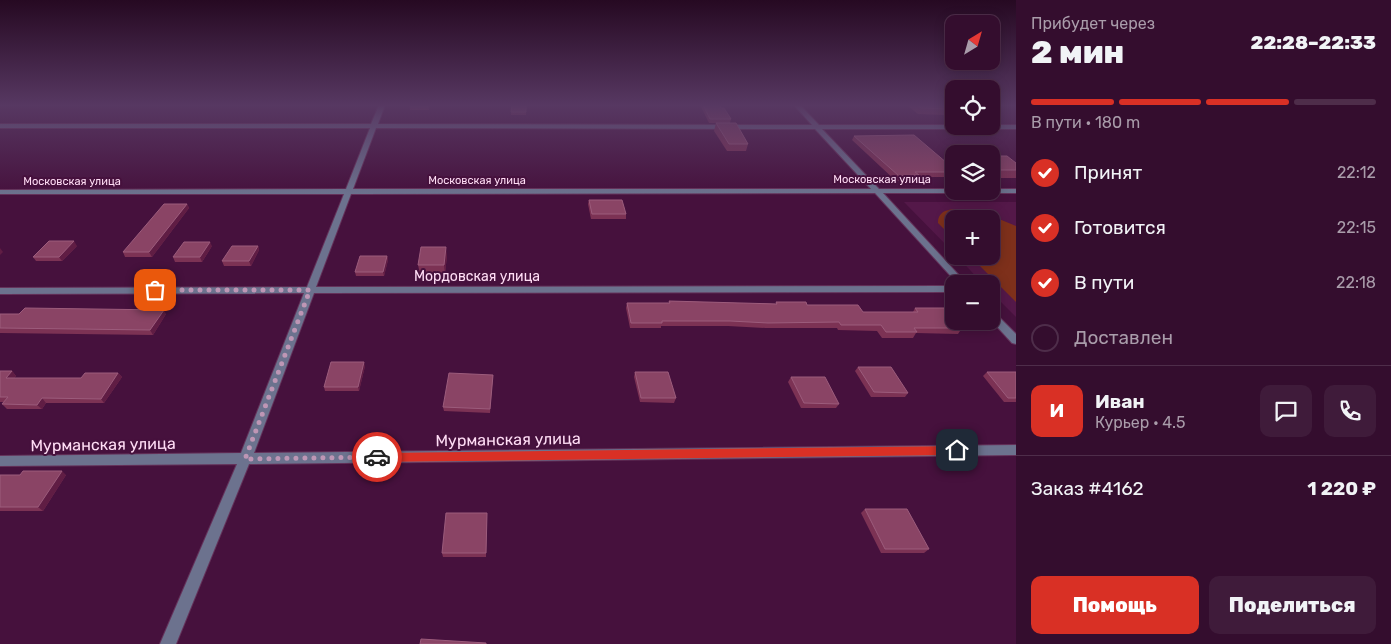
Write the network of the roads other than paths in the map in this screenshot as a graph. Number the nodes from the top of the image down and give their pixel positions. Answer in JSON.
{"nodes":[{"id":1,"x":370,"y":135,"type":"edge"},
{"id":2,"x":825,"y":135,"type":"edge"},
{"id":3,"x":877,"y":190,"type":"junction"},
{"id":4,"x":348,"y":191,"type":"junction"},
{"id":5,"x":945,"y":191,"type":"edge"},
{"id":6,"x":1000,"y":191,"type":"edge"},
{"id":7,"x":1016,"y":191,"type":"edge"},
{"id":8,"x":0,"y":192,"type":"edge"},
{"id":9,"x":956,"y":275,"type":"edge"},
{"id":10,"x":945,"y":289,"type":"edge"},
{"id":11,"x":310,"y":290,"type":"junction"},
{"id":12,"x":0,"y":291,"type":"edge"},
{"id":13,"x":1000,"y":323,"type":"edge"},
{"id":14,"x":1016,"y":340,"type":"edge"},
{"id":15,"x":1016,"y":450,"type":"edge"},
{"id":16,"x":245,"y":459,"type":"junction"},
{"id":17,"x":0,"y":461,"type":"edge"},
{"id":18,"x":168,"y":644,"type":"edge"}],
"edges":[{"from":1,"to":4,"type":"street"},
{"from":2,"to":3,"type":"street"},
{"from":3,"to":4,"type":"street","name":"Московская улица"},
{"from":3,"to":5,"type":"street","name":"Московская улица"},
{"from":3,"to":9,"type":"street"},
{"from":4,"to":8,"type":"street","name":"Московская улица"},
{"from":4,"to":11,"type":"street"},
{"from":6,"to":7,"type":"street"},
{"from":10,"to":11,"type":"street","name":"Мордовская улица"},
{"from":11,"to":12,"type":"street","name":"Мордовская улица"},
{"from":11,"to":16,"type":"street"},
{"from":13,"to":14,"type":"street"},
{"from":15,"to":16,"type":"street","name":"Мурманская улица"},
{"from":16,"to":17,"type":"street","name":"Мурманская улица"},
{"from":16,"to":18,"type":"street"}]}
